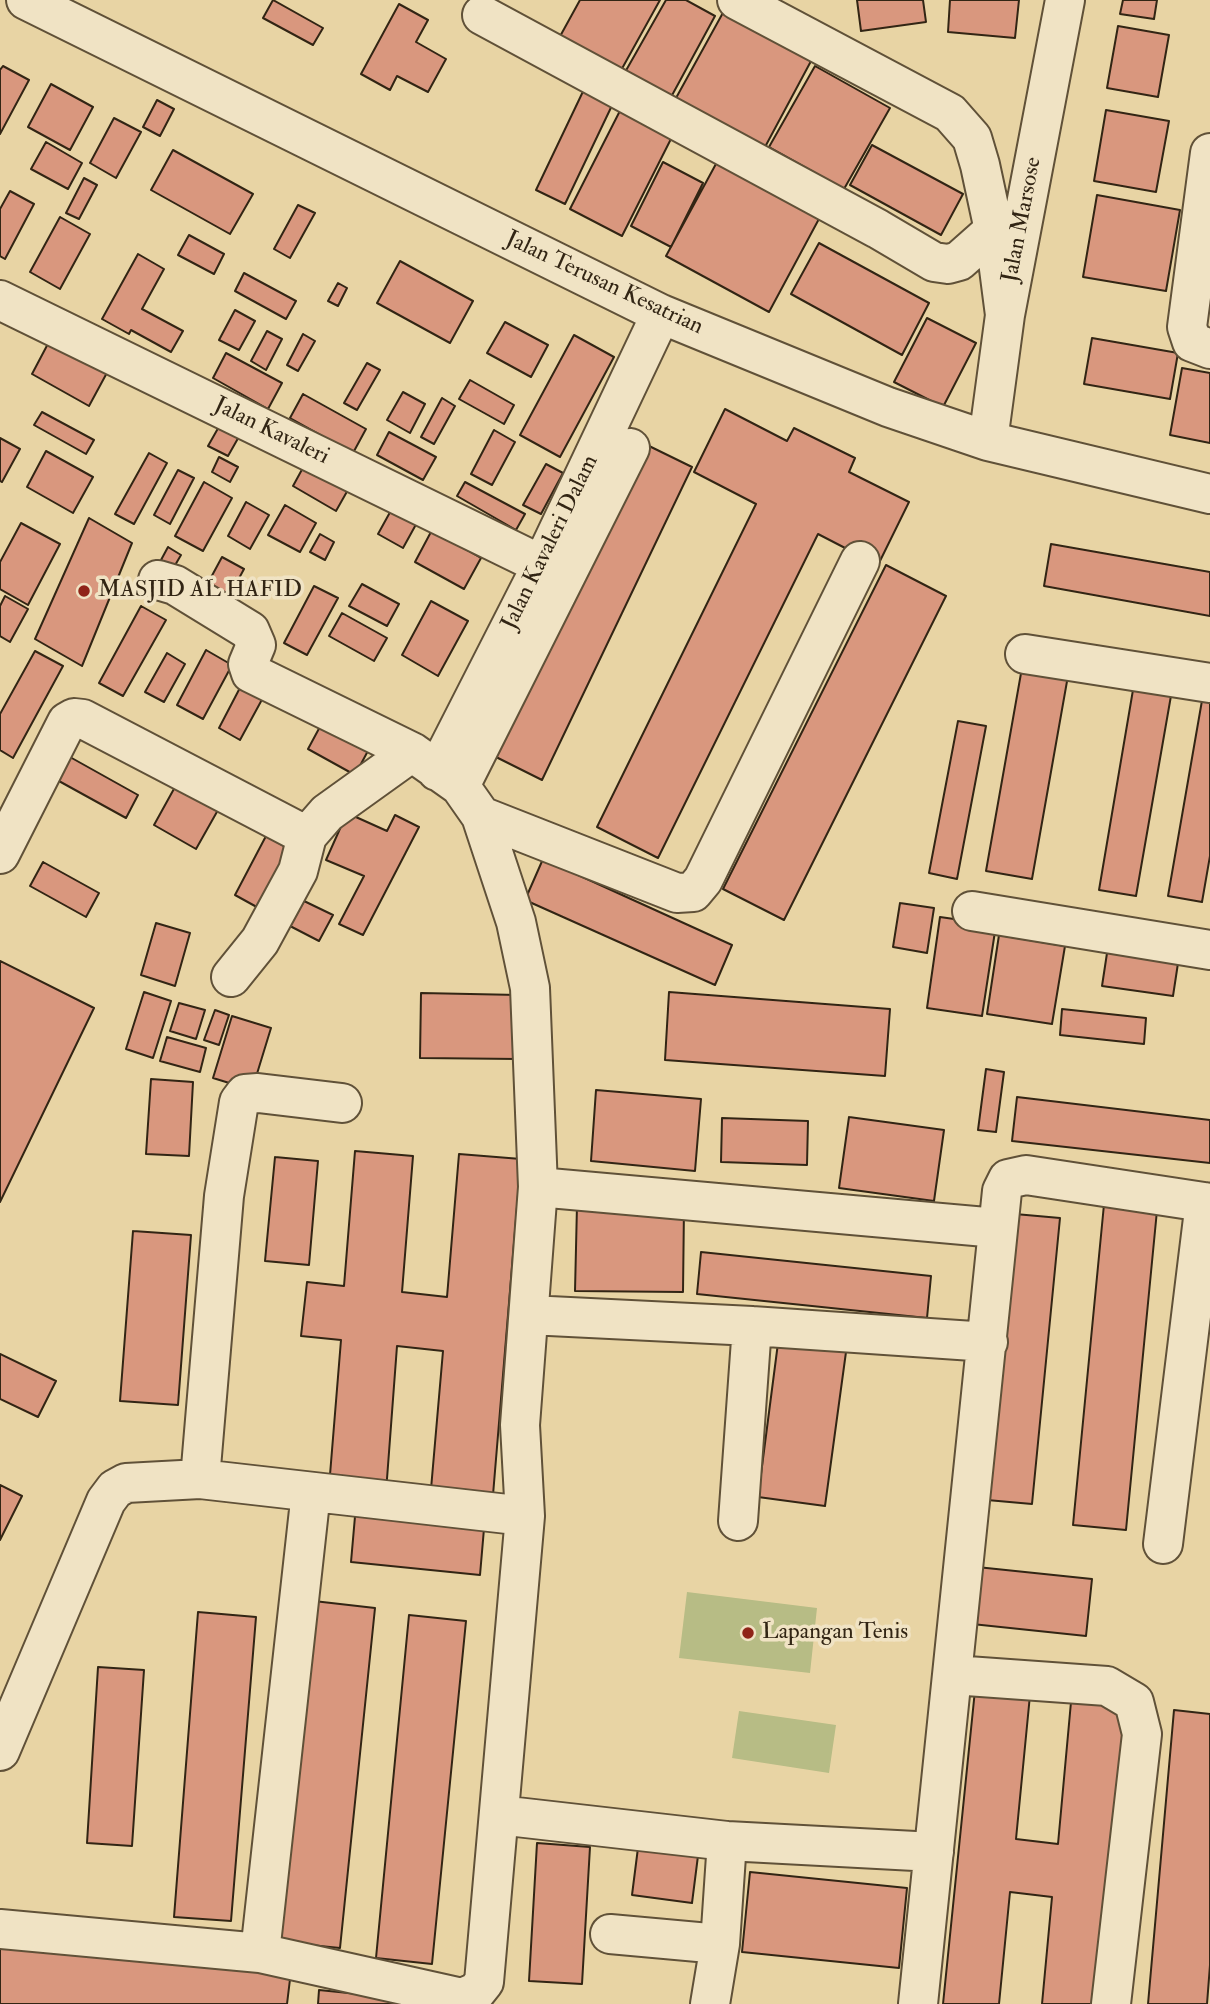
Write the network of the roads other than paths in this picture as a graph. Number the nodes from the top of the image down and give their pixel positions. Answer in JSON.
{"nodes":[{"id":1,"x":26,"y":0,"type":"edge"},
{"id":2,"x":737,"y":0,"type":"edge"},
{"id":3,"x":1065,"y":0,"type":"edge"},
{"id":4,"x":482,"y":15,"type":"dead end"},
{"id":5,"x":1210,"y":153,"type":"edge"},
{"id":6,"x":994,"y":230,"type":"junction"},
{"id":7,"x":0,"y":299,"type":"edge"},
{"id":8,"x":661,"y":314,"type":"junction"},
{"id":9,"x":1004,"y":315,"type":"junction"},
{"id":10,"x":1210,"y":349,"type":"edge"},
{"id":11,"x":988,"y":441,"type":"junction"},
{"id":12,"x":630,"y":448,"type":"dead end"},
{"id":13,"x":1210,"y":494,"type":"edge"},
{"id":14,"x":860,"y":561,"type":"dead end"},
{"id":15,"x":542,"y":565,"type":"junction"},
{"id":16,"x":158,"y":580,"type":"dead end"},
{"id":17,"x":1025,"y":654,"type":"dead end"},
{"id":18,"x":1210,"y":683,"type":"edge"},
{"id":19,"x":448,"y":781,"type":"junction"},
{"id":20,"x":307,"y":835,"type":"junction"},
{"id":21,"x":0,"y":854,"type":"edge"},
{"id":22,"x":972,"y":911,"type":"dead end"},
{"id":23,"x":1210,"y":950,"type":"edge"},
{"id":24,"x":230,"y":977,"type":"dead end"},
{"id":25,"x":342,"y":1103,"type":"dead end"},
{"id":26,"x":538,"y":1188,"type":"junction"},
{"id":27,"x":1208,"y":1203,"type":"edge"},
{"id":28,"x":997,"y":1228,"type":"junction"},
{"id":29,"x":530,"y":1315,"type":"junction"},
{"id":30,"x":752,"y":1326,"type":"junction"},
{"id":31,"x":988,"y":1342,"type":"junction"},
{"id":32,"x":200,"y":1479,"type":"junction"},
{"id":33,"x":311,"y":1492,"type":"junction"},
{"id":34,"x":525,"y":1516,"type":"junction"},
{"id":35,"x":737,"y":1521,"type":"dead end"},
{"id":36,"x":1163,"y":1545,"type":"dead end"},
{"id":37,"x":953,"y":1675,"type":"junction"},
{"id":38,"x":0,"y":1751,"type":"edge"},
{"id":39,"x":499,"y":1815,"type":"junction"},
{"id":40,"x":727,"y":1841,"type":"junction"},
{"id":41,"x":934,"y":1852,"type":"junction"},
{"id":42,"x":0,"y":1929,"type":"edge"},
{"id":43,"x":610,"y":1934,"type":"dead end"},
{"id":44,"x":720,"y":1944,"type":"junction"},
{"id":45,"x":260,"y":1953,"type":"junction"},
{"id":46,"x":710,"y":2004,"type":"edge"},
{"id":47,"x":918,"y":2004,"type":"edge"},
{"id":48,"x":1111,"y":2004,"type":"edge"}],
"edges":[{"from":1,"to":8,"type":"street","name":"Jalan Terusan Kesatrian"},
{"from":2,"to":6,"type":"street"},
{"from":3,"to":9,"type":"street","name":"Jalan Marsose"},
{"from":4,"to":6,"type":"street"},
{"from":5,"to":10,"type":"street"},
{"from":6,"to":9,"type":"street"},
{"from":7,"to":15,"type":"street","name":"Jalan Kavaleri"},
{"from":8,"to":11,"type":"street","name":"Jalan Terusan Kesatrian"},
{"from":8,"to":15,"type":"street","name":"Jalan Kavaleri Dalam"},
{"from":9,"to":11,"type":"street","name":"Jalan Marsose"},
{"from":11,"to":13,"type":"street","name":"Jalan Terusan Kesatrian"},
{"from":12,"to":19,"type":"street"},
{"from":14,"to":19,"type":"street"},
{"from":15,"to":19,"type":"street","name":"Jalan Kavaleri Dalam"},
{"from":16,"to":19,"type":"street"},
{"from":17,"to":18,"type":"street"},
{"from":19,"to":20,"type":"street"},
{"from":19,"to":26,"type":"street"},
{"from":20,"to":21,"type":"street"},
{"from":20,"to":24,"type":"street"},
{"from":22,"to":23,"type":"street"},
{"from":25,"to":32,"type":"street"},
{"from":26,"to":28,"type":"street"},
{"from":26,"to":29,"type":"street"},
{"from":27,"to":28,"type":"street"},
{"from":27,"to":36,"type":"street"},
{"from":28,"to":31,"type":"street"},
{"from":29,"to":30,"type":"street"},
{"from":29,"to":34,"type":"street"},
{"from":30,"to":31,"type":"street"},
{"from":30,"to":35,"type":"street"},
{"from":31,"to":37,"type":"street"},
{"from":32,"to":33,"type":"street"},
{"from":32,"to":38,"type":"street"},
{"from":33,"to":34,"type":"street"},
{"from":33,"to":45,"type":"street"},
{"from":34,"to":39,"type":"street"},
{"from":37,"to":41,"type":"street"},
{"from":37,"to":48,"type":"street"},
{"from":39,"to":40,"type":"street"},
{"from":39,"to":45,"type":"street"},
{"from":40,"to":41,"type":"street"},
{"from":40,"to":44,"type":"street"},
{"from":41,"to":47,"type":"street"},
{"from":42,"to":45,"type":"street"},
{"from":43,"to":44,"type":"street"},
{"from":44,"to":46,"type":"street"}]}
